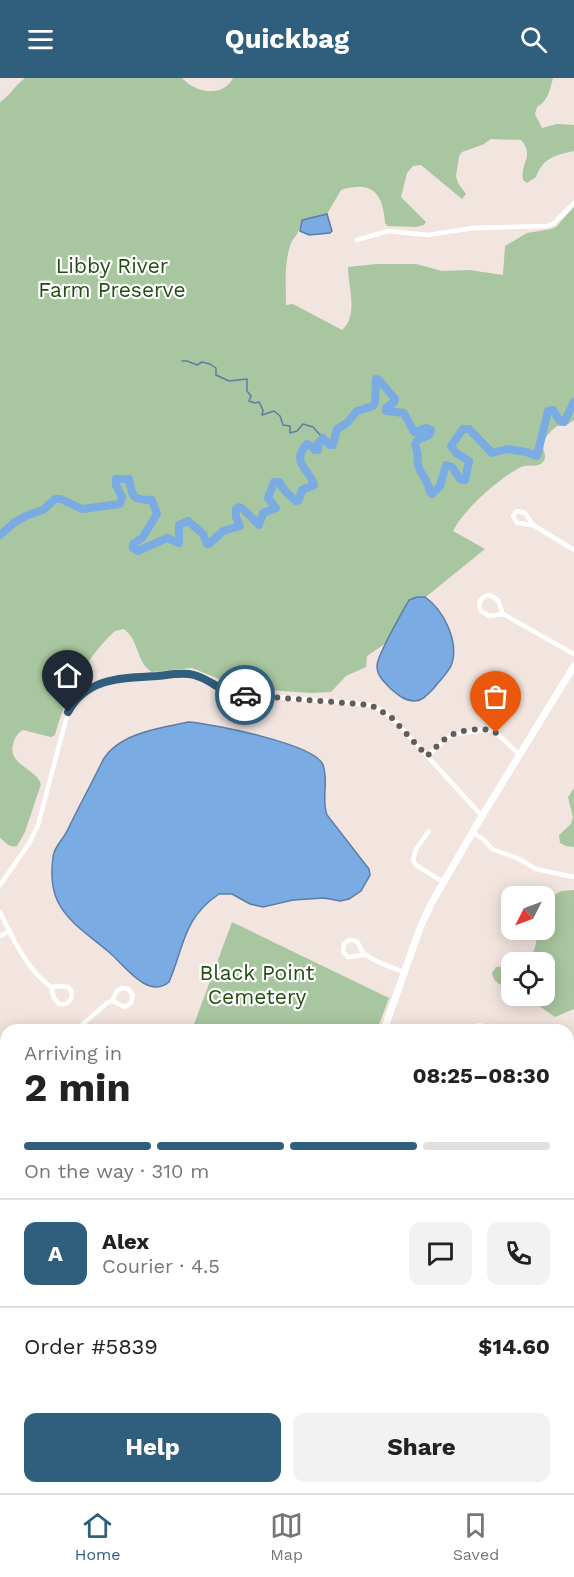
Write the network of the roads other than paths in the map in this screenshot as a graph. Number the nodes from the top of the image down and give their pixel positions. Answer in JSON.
{"nodes":[{"id":1,"x":574,"y":203,"type":"edge"},
{"id":2,"x":357,"y":240,"type":"dead end"},
{"id":3,"x":533,"y":525,"type":"dead end"},
{"id":4,"x":574,"y":550,"type":"edge"},
{"id":5,"x":503,"y":614,"type":"junction"},
{"id":6,"x":574,"y":654,"type":"edge"},
{"id":7,"x":574,"y":666,"type":"edge"},
{"id":8,"x":572,"y":674,"type":"edge"},
{"id":9,"x":519,"y":754,"type":"junction"},
{"id":10,"x":427,"y":756,"type":"junction"},
{"id":11,"x":482,"y":816,"type":"junction"},
{"id":12,"x":429,"y":831,"type":"dead end"},
{"id":13,"x":472,"y":832,"type":"junction"},
{"id":14,"x":574,"y":877,"type":"edge"},
{"id":15,"x":443,"y":882,"type":"junction"},
{"id":16,"x":0,"y":885,"type":"edge"},
{"id":17,"x":0,"y":912,"type":"edge"},
{"id":18,"x":10,"y":930,"type":"junction"},
{"id":19,"x":0,"y":936,"type":"edge"},
{"id":20,"x":365,"y":955,"type":"junction"},
{"id":21,"x":404,"y":972,"type":"junction"},
{"id":22,"x":51,"y":987,"type":"junction"},
{"id":23,"x":112,"y":1001,"type":"junction"},
{"id":24,"x":83,"y":1024,"type":"edge"},
{"id":25,"x":386,"y":1024,"type":"edge"}],
"edges":[{"from":1,"to":2,"type":"street"},
{"from":3,"to":4,"type":"street"},
{"from":5,"to":5,"type":"street"},
{"from":5,"to":6,"type":"street"},
{"from":7,"to":8,"type":"main road"},
{"from":8,"to":9,"type":"main road"},
{"from":9,"to":10,"type":"street"},
{"from":9,"to":11,"type":"main road"},
{"from":10,"to":11,"type":"street"},
{"from":10,"to":16,"type":"street"},
{"from":11,"to":13,"type":"main road"},
{"from":12,"to":15,"type":"street"},
{"from":13,"to":14,"type":"street"},
{"from":13,"to":15,"type":"main road"},
{"from":15,"to":21,"type":"main road"},
{"from":17,"to":18,"type":"street"},
{"from":18,"to":19,"type":"street"},
{"from":18,"to":22,"type":"street"},
{"from":20,"to":20,"type":"street"},
{"from":20,"to":21,"type":"street"},
{"from":21,"to":25,"type":"main road"},
{"from":22,"to":22,"type":"street"},
{"from":23,"to":23,"type":"street"},
{"from":23,"to":24,"type":"street"}]}
